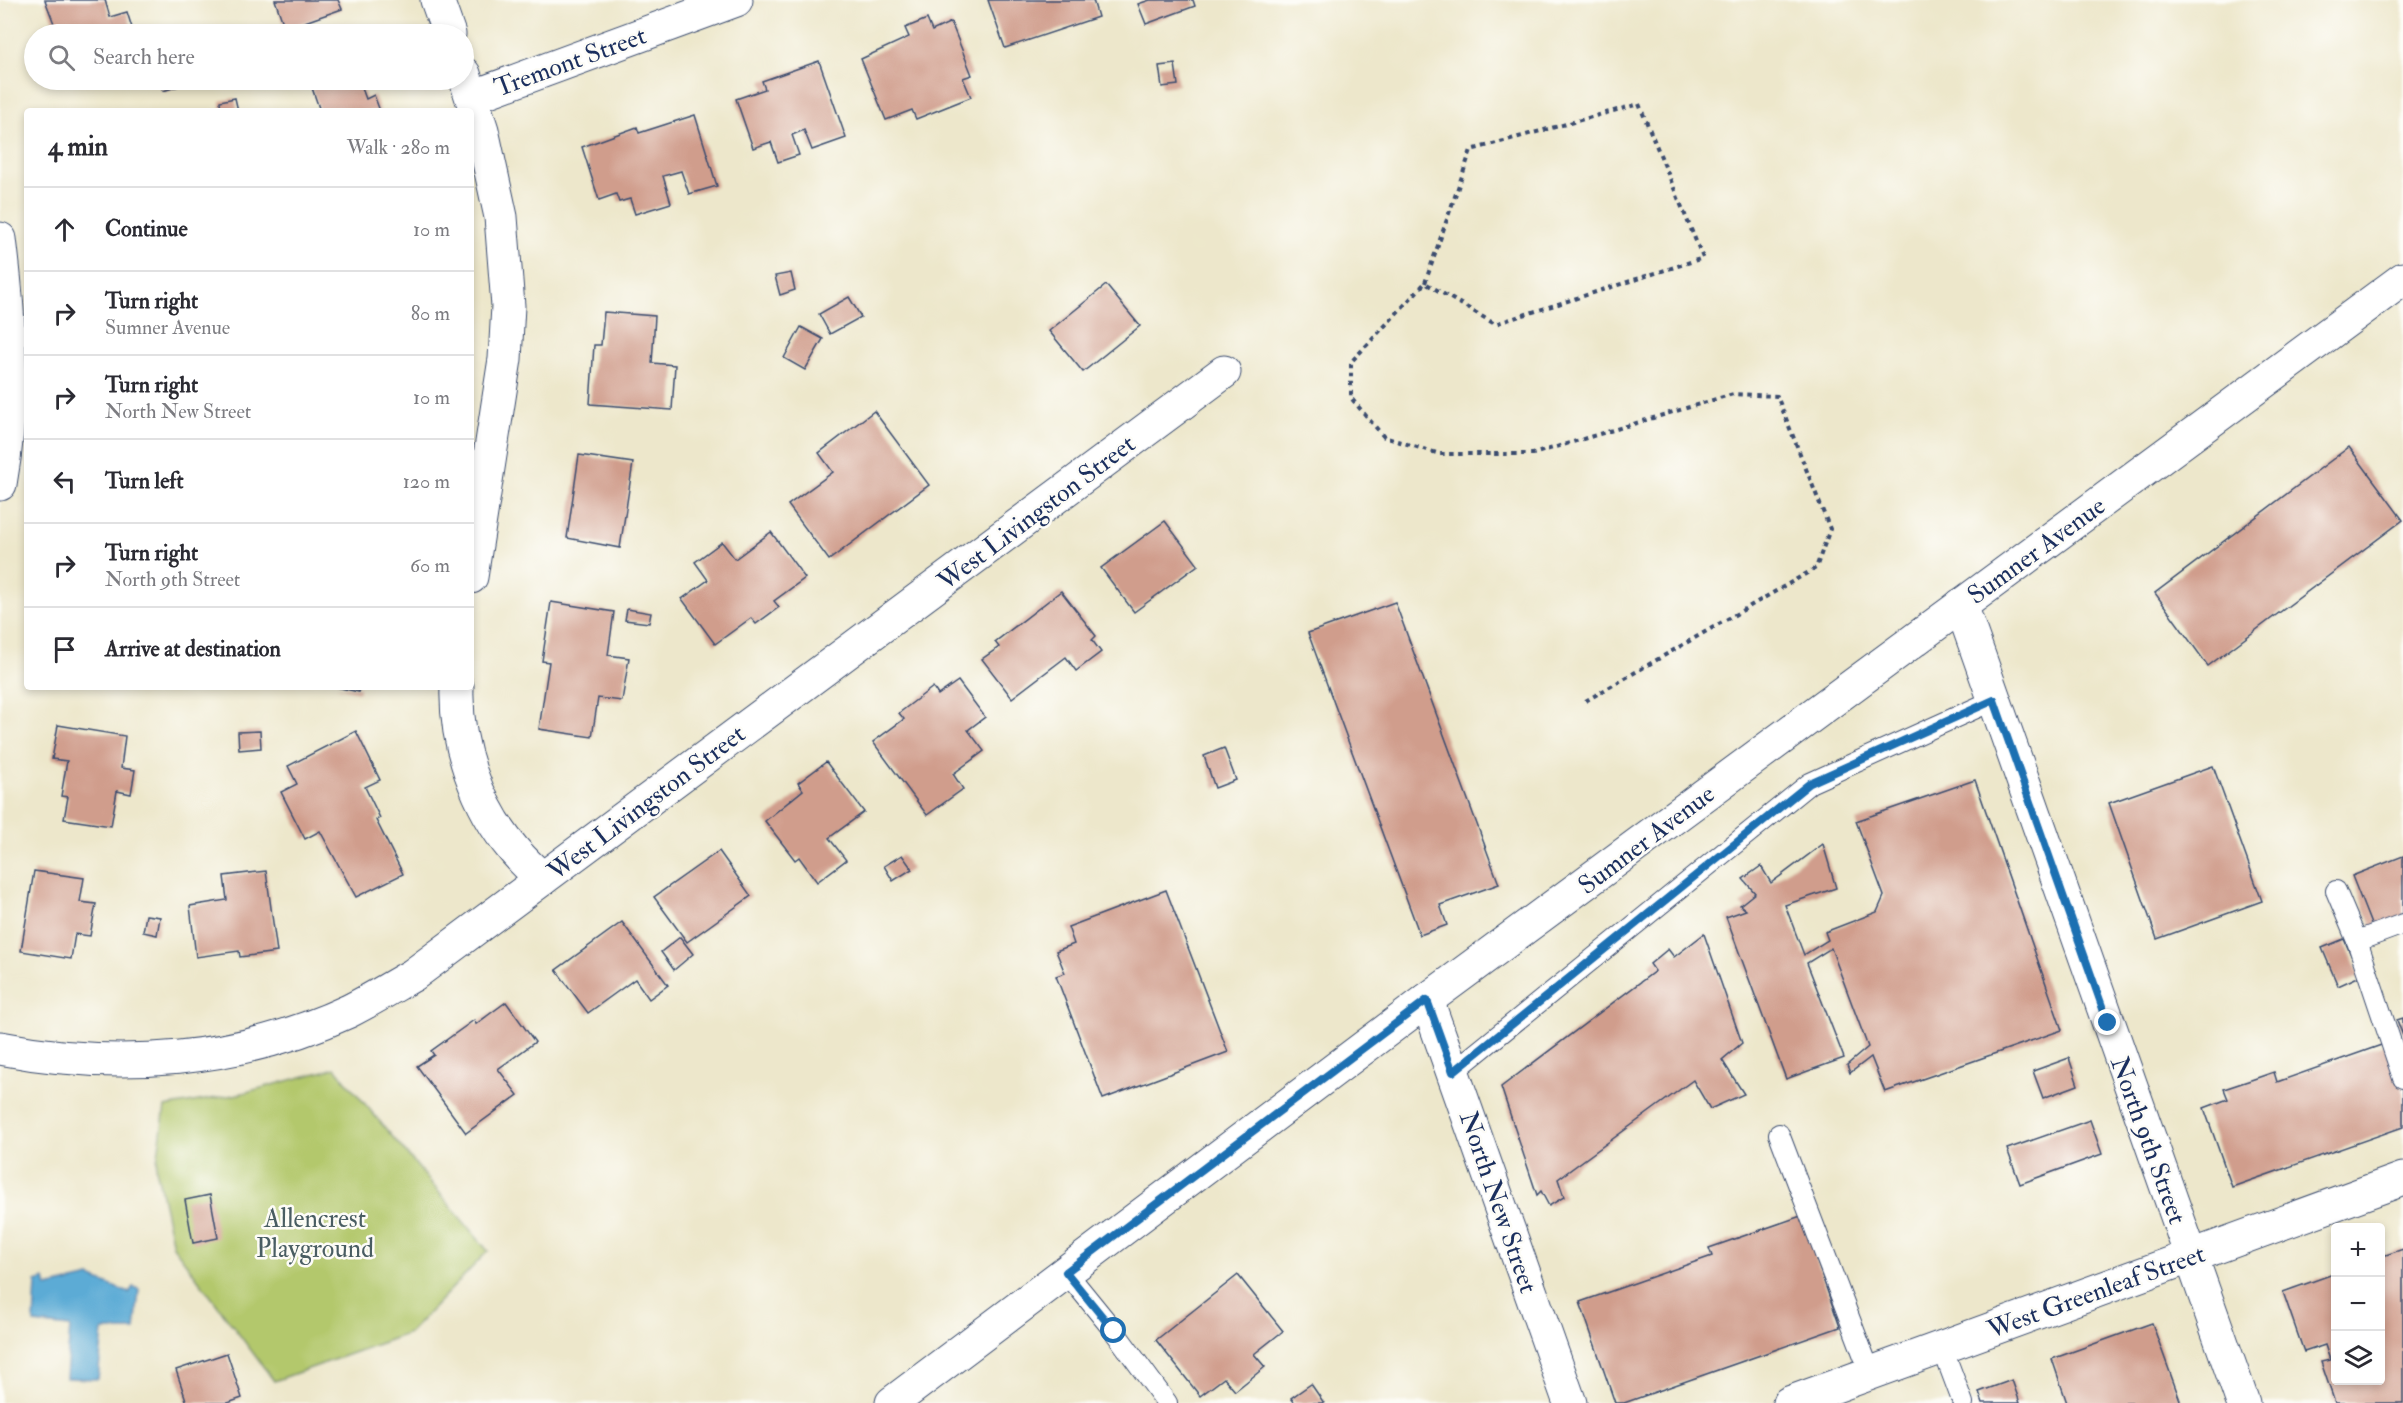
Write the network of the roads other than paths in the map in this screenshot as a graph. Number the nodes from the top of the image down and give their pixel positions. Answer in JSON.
{"nodes":[{"id":1,"x":437,"y":0,"type":"edge"},
{"id":2,"x":736,"y":0,"type":"edge"},
{"id":3,"x":445,"y":24,"type":"edge"},
{"id":4,"x":474,"y":84,"type":"edge"},
{"id":5,"x":469,"y":90,"type":"edge"},
{"id":6,"x":0,"y":239,"type":"edge"},
{"id":7,"x":2403,"y":279,"type":"edge"},
{"id":8,"x":1224,"y":372,"type":"dead end"},
{"id":9,"x":0,"y":484,"type":"edge"},
{"id":10,"x":474,"y":558,"type":"edge"},
{"id":11,"x":1961,"y":605,"type":"junction"},
{"id":12,"x":457,"y":690,"type":"edge"},
{"id":13,"x":1994,"y":700,"type":"junction"},
{"id":14,"x":542,"y":879,"type":"junction"},
{"id":15,"x":2336,"y":891,"type":"dead end"},
{"id":16,"x":2403,"y":924,"type":"edge"},
{"id":17,"x":2357,"y":941,"type":"junction"},
{"id":18,"x":1427,"y":1000,"type":"junction"},
{"id":19,"x":0,"y":1048,"type":"edge"},
{"id":20,"x":1453,"y":1072,"type":"junction"},
{"id":21,"x":2403,"y":1078,"type":"edge"},
{"id":22,"x":1779,"y":1134,"type":"dead end"},
{"id":23,"x":2403,"y":1179,"type":"edge"},
{"id":24,"x":2191,"y":1256,"type":"junction"},
{"id":25,"x":1066,"y":1272,"type":"junction"},
{"id":26,"x":1942,"y":1347,"type":"junction"},
{"id":27,"x":1870,"y":1372,"type":"junction"},
{"id":28,"x":1839,"y":1395,"type":"edge"},
{"id":29,"x":892,"y":1403,"type":"edge"},
{"id":30,"x":1167,"y":1403,"type":"edge"},
{"id":31,"x":1570,"y":1403,"type":"edge"},
{"id":32,"x":1789,"y":1403,"type":"edge"},
{"id":33,"x":1963,"y":1403,"type":"edge"},
{"id":34,"x":2243,"y":1403,"type":"edge"}],
"edges":[{"from":1,"to":3,"type":"street"},
{"from":2,"to":4,"type":"street","name":"Tremont Street"},
{"from":5,"to":10,"type":"street"},
{"from":6,"to":9,"type":"street"},
{"from":7,"to":11,"type":"street","name":"Sumner Avenue"},
{"from":8,"to":14,"type":"street","name":"West Livingston Street"},
{"from":11,"to":13,"type":"street","name":"North 9th Street"},
{"from":11,"to":18,"type":"street","name":"Sumner Avenue"},
{"from":12,"to":14,"type":"street"},
{"from":13,"to":20,"type":"lane"},
{"from":13,"to":24,"type":"street","name":"North 9th Street"},
{"from":14,"to":19,"type":"street","name":"West Livingston Street"},
{"from":15,"to":17,"type":"lane"},
{"from":16,"to":17,"type":"lane"},
{"from":17,"to":21,"type":"lane"},
{"from":18,"to":20,"type":"street","name":"North New Street"},
{"from":18,"to":25,"type":"street","name":"Sumner Avenue"},
{"from":20,"to":31,"type":"street","name":"North New Street"},
{"from":22,"to":27,"type":"lane"},
{"from":23,"to":24,"type":"street","name":"West Greenleaf Street"},
{"from":24,"to":26,"type":"street","name":"West Greenleaf Street"},
{"from":24,"to":34,"type":"street","name":"North 9th Street"},
{"from":25,"to":29,"type":"street","name":"Sumner Avenue"},
{"from":25,"to":30,"type":"lane"},
{"from":26,"to":27,"type":"street","name":"West Greenleaf Street"},
{"from":26,"to":33,"type":"lane"},
{"from":27,"to":28,"type":"street","name":"West Greenleaf Street"},
{"from":28,"to":32,"type":"street","name":"West Greenleaf Street"}]}
